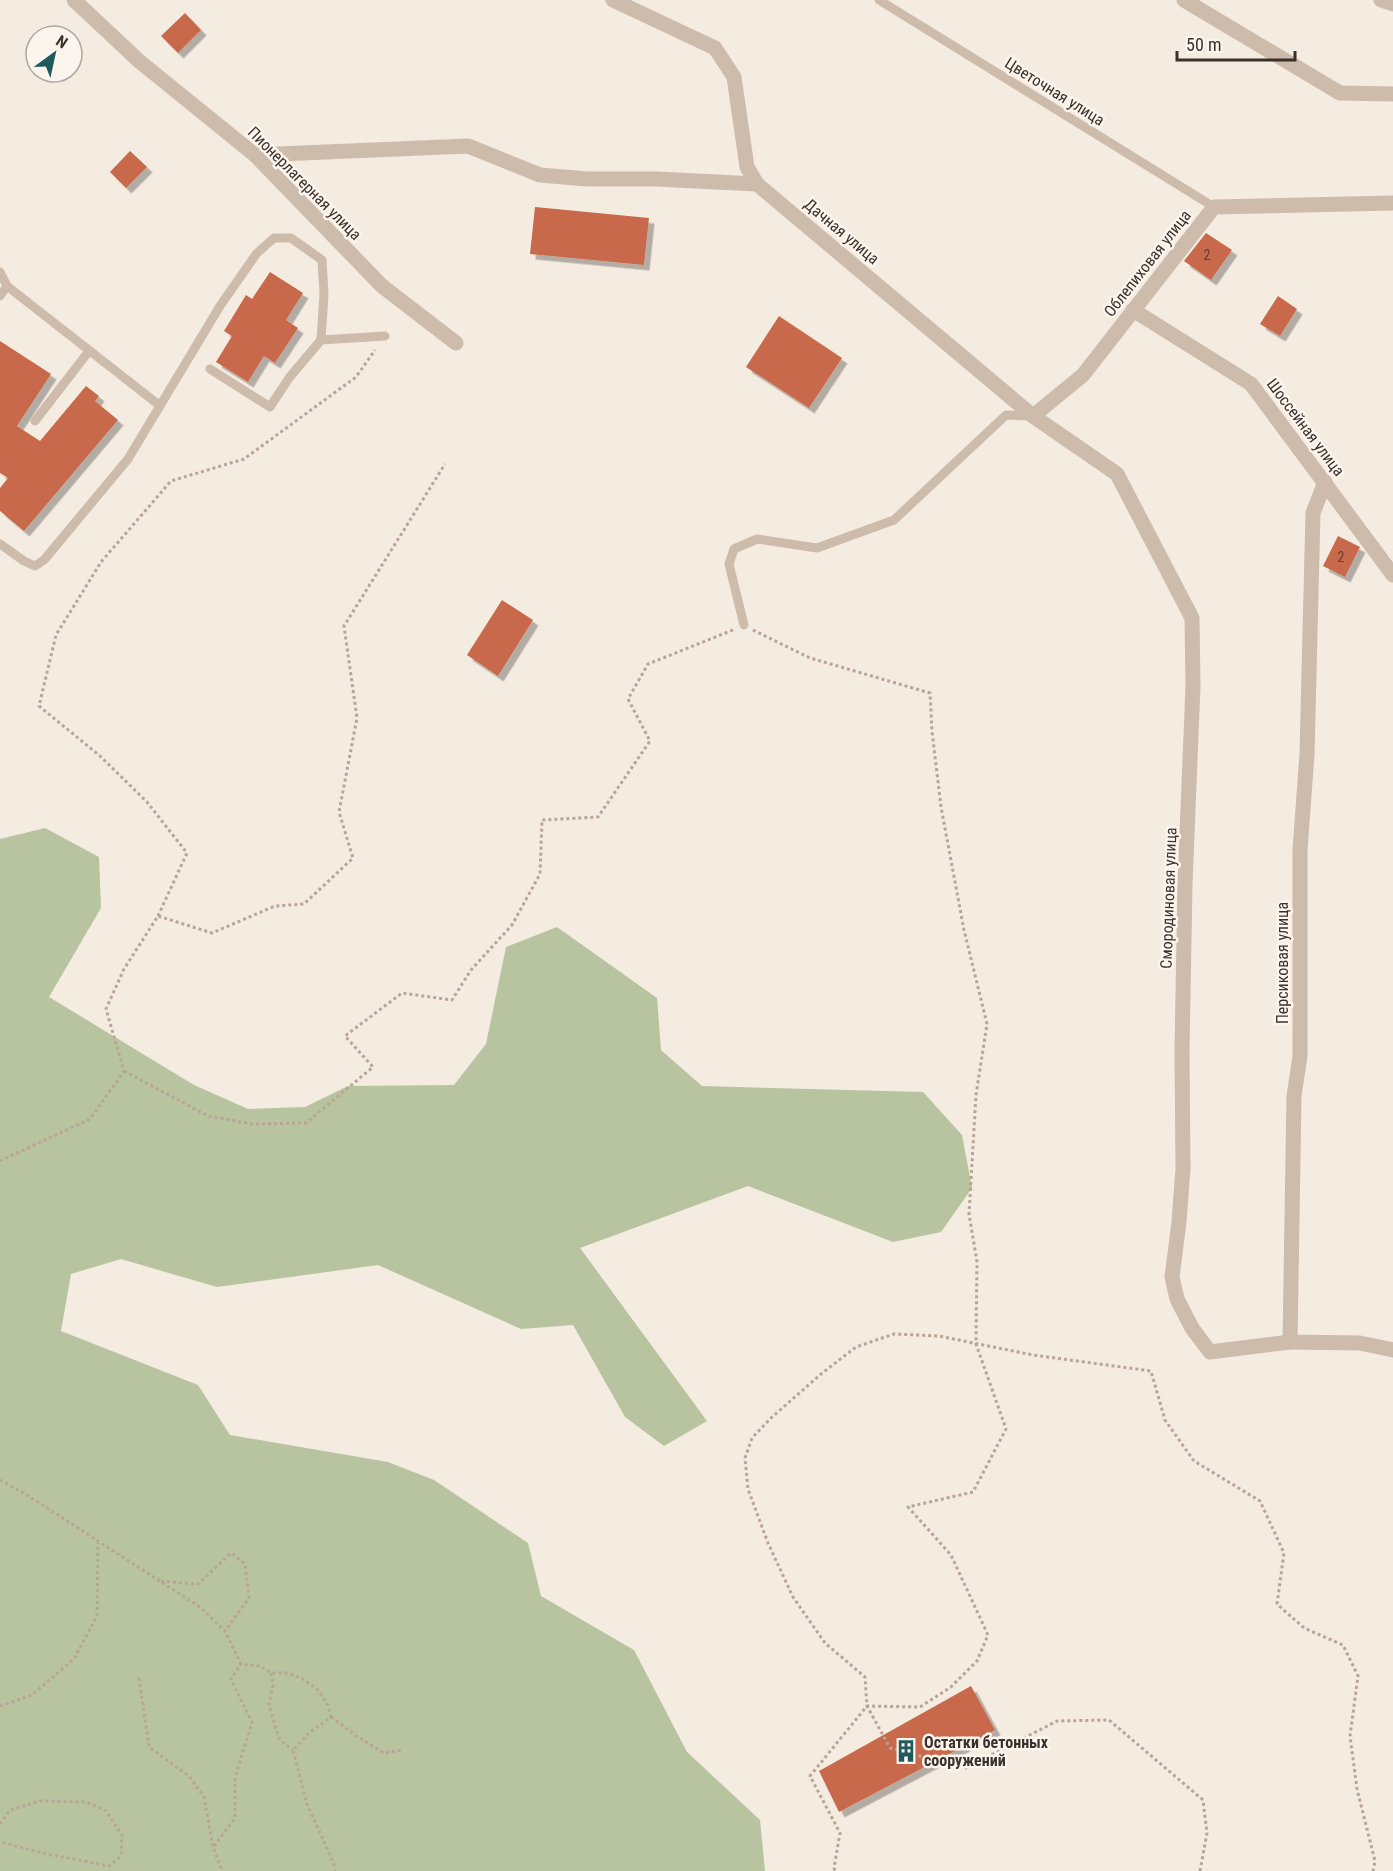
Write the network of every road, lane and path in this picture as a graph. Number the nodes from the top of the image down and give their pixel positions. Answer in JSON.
{"nodes":[{"id":1,"x":74,"y":0,"type":"edge"},
{"id":2,"x":613,"y":0,"type":"edge"},
{"id":3,"x":879,"y":0,"type":"edge"},
{"id":4,"x":1184,"y":0,"type":"edge"},
{"id":5,"x":1381,"y":0,"type":"edge"},
{"id":6,"x":1393,"y":4,"type":"edge"},
{"id":7,"x":1393,"y":94,"type":"edge"},
{"id":8,"x":255,"y":155,"type":"junction"},
{"id":9,"x":757,"y":184,"type":"junction"},
{"id":10,"x":1393,"y":203,"type":"edge"},
{"id":11,"x":1214,"y":207,"type":"junction"},
{"id":12,"x":0,"y":272,"type":"edge"},
{"id":13,"x":7,"y":286,"type":"junction"},
{"id":14,"x":0,"y":296,"type":"edge"},
{"id":15,"x":1133,"y":310,"type":"junction"},
{"id":16,"x":385,"y":336,"type":"joint"},
{"id":17,"x":321,"y":340,"type":"junction"},
{"id":18,"x":456,"y":343,"type":"dead end"},
{"id":19,"x":89,"y":351,"type":"junction"},
{"id":20,"x":210,"y":369,"type":"dead end"},
{"id":21,"x":159,"y":405,"type":"junction"},
{"id":22,"x":1033,"y":416,"type":"junction"},
{"id":23,"x":35,"y":421,"type":"dead end"},
{"id":24,"x":445,"y":464,"type":"dead end"},
{"id":25,"x":1325,"y":482,"type":"junction"},
{"id":26,"x":0,"y":544,"type":"edge"},
{"id":27,"x":1393,"y":575,"type":"edge"},
{"id":28,"x":744,"y":625,"type":"junction"},
{"id":29,"x":158,"y":916,"type":"junction"},
{"id":30,"x":124,"y":1071,"type":"junction"},
{"id":31,"x":0,"y":1161,"type":"edge"},
{"id":32,"x":1290,"y":1342,"type":"junction"},
{"id":33,"x":976,"y":1344,"type":"junction"},
{"id":34,"x":1393,"y":1350,"type":"edge"},
{"id":35,"x":0,"y":1480,"type":"edge"},
{"id":36,"x":98,"y":1542,"type":"junction"},
{"id":37,"x":159,"y":1581,"type":"junction"},
{"id":38,"x":225,"y":1631,"type":"junction"},
{"id":39,"x":241,"y":1664,"type":"junction"},
{"id":40,"x":271,"y":1674,"type":"junction"},
{"id":41,"x":139,"y":1678,"type":"dead end"},
{"id":42,"x":0,"y":1706,"type":"edge"},
{"id":43,"x":867,"y":1706,"type":"junction"},
{"id":44,"x":331,"y":1717,"type":"junction"},
{"id":45,"x":293,"y":1750,"type":"junction"},
{"id":46,"x":403,"y":1750,"type":"dead end"},
{"id":47,"x":0,"y":1824,"type":"edge"},
{"id":48,"x":0,"y":1842,"type":"edge"},
{"id":49,"x":213,"y":1846,"type":"junction"},
{"id":50,"x":110,"y":1866,"type":"junction"},
{"id":51,"x":109,"y":1871,"type":"edge"},
{"id":52,"x":222,"y":1871,"type":"edge"},
{"id":53,"x":335,"y":1871,"type":"edge"},
{"id":54,"x":835,"y":1871,"type":"edge"},
{"id":55,"x":1200,"y":1871,"type":"edge"},
{"id":56,"x":1373,"y":1871,"type":"edge"}],
"edges":[{"from":1,"to":8,"type":"street","name":"Пионерлагерная улица"},
{"from":2,"to":9,"type":"street"},
{"from":3,"to":11,"type":"lane","name":"Цветочная улица"},
{"from":4,"to":7,"type":"street"},
{"from":5,"to":6,"type":"street"},
{"from":8,"to":9,"type":"street"},
{"from":8,"to":18,"type":"street","name":"Пионерлагерная улица"},
{"from":9,"to":22,"type":"street","name":"Дачная улица"},
{"from":10,"to":11,"type":"street","name":"Облепиховая улица"},
{"from":11,"to":15,"type":"street","name":"Облепиховая улица"},
{"from":12,"to":13,"type":"lane"},
{"from":13,"to":14,"type":"lane"},
{"from":13,"to":19,"type":"lane"},
{"from":15,"to":22,"type":"street","name":"Облепиховая улица"},
{"from":15,"to":25,"type":"street","name":"Шоссейная улица"},
{"from":16,"to":17,"type":"lane"},
{"from":16,"to":29,"type":"path"},
{"from":17,"to":20,"type":"lane"},
{"from":17,"to":21,"type":"lane"},
{"from":19,"to":21,"type":"lane"},
{"from":19,"to":23,"type":"lane"},
{"from":21,"to":26,"type":"lane"},
{"from":22,"to":28,"type":"lane"},
{"from":22,"to":32,"type":"street","name":"Смородиновая улица"},
{"from":24,"to":29,"type":"path"},
{"from":25,"to":27,"type":"street","name":"Шоссейная улица"},
{"from":25,"to":32,"type":"street","name":"Персиковая улица"},
{"from":28,"to":30,"type":"path"},
{"from":28,"to":33,"type":"path"},
{"from":29,"to":30,"type":"path"},
{"from":30,"to":31,"type":"path"},
{"from":32,"to":34,"type":"street"},
{"from":33,"to":43,"type":"path"},
{"from":33,"to":43,"type":"path"},
{"from":33,"to":56,"type":"path"},
{"from":35,"to":36,"type":"path"},
{"from":36,"to":37,"type":"path"},
{"from":36,"to":42,"type":"path"},
{"from":37,"to":38,"type":"path"},
{"from":37,"to":38,"type":"path"},
{"from":38,"to":39,"type":"path"},
{"from":39,"to":40,"type":"path"},
{"from":39,"to":49,"type":"path"},
{"from":40,"to":44,"type":"path"},
{"from":40,"to":45,"type":"path"},
{"from":41,"to":49,"type":"path"},
{"from":43,"to":54,"type":"path"},
{"from":43,"to":55,"type":"path"},
{"from":44,"to":45,"type":"path"},
{"from":44,"to":46,"type":"path"},
{"from":45,"to":53,"type":"path"},
{"from":47,"to":50,"type":"path"},
{"from":48,"to":50,"type":"path"},
{"from":49,"to":52,"type":"path"},
{"from":50,"to":51,"type":"path"}]}
